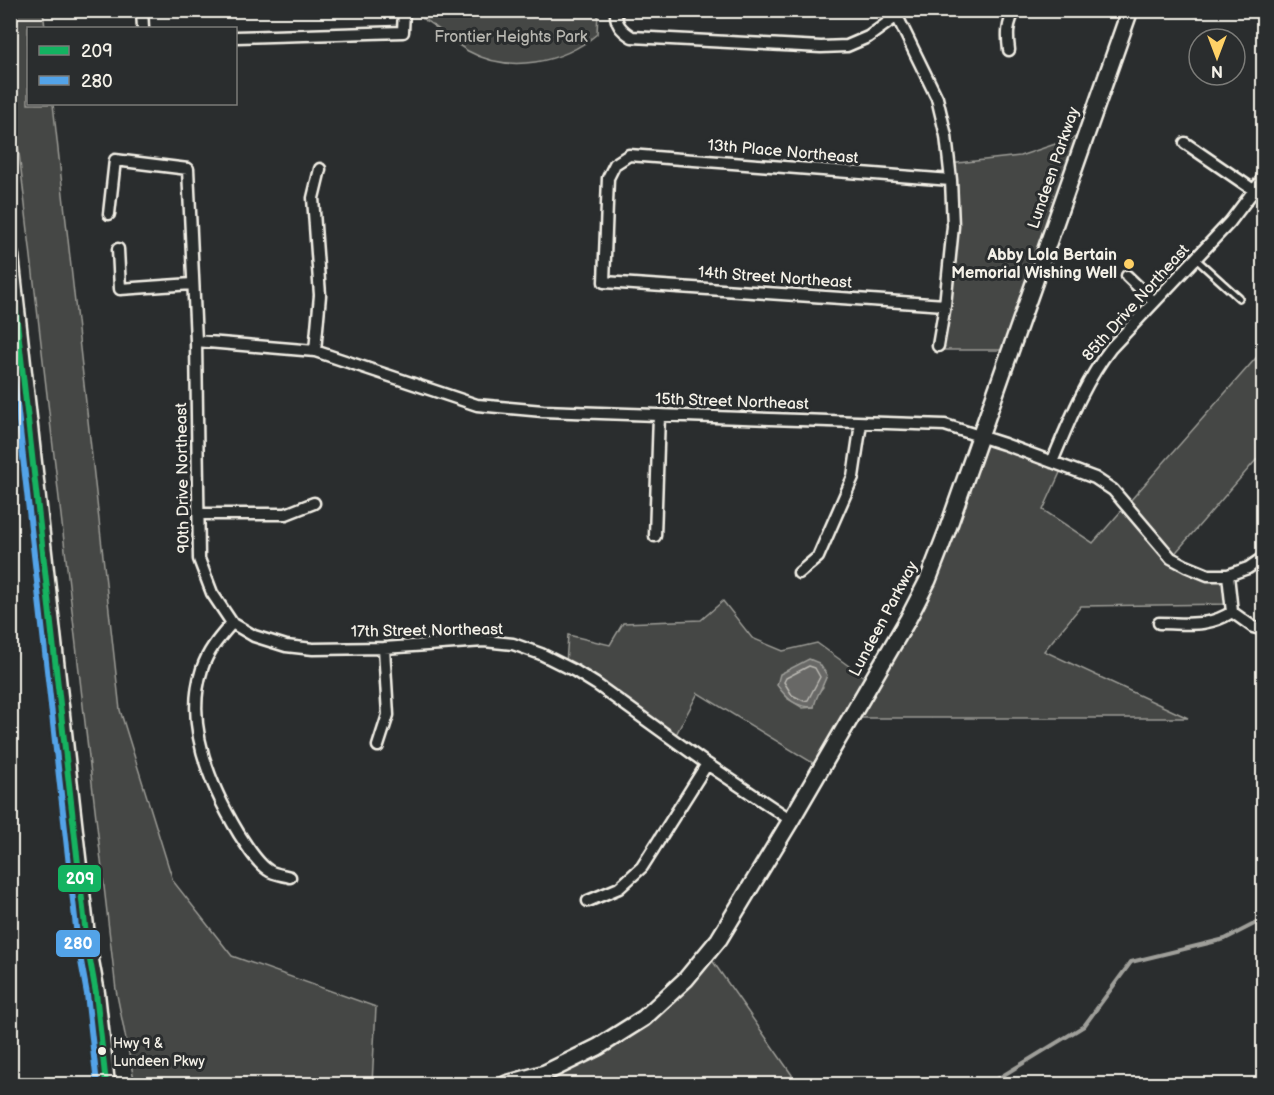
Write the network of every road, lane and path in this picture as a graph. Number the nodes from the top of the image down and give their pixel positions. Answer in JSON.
{"nodes":[{"id":1,"x":142,"y":10,"type":"edge"},
{"id":2,"x":404,"y":10,"type":"edge"},
{"id":3,"x":616,"y":10,"type":"edge"},
{"id":4,"x":1015,"y":10,"type":"edge"},
{"id":5,"x":1130,"y":10,"type":"edge"},
{"id":6,"x":895,"y":13,"type":"edge"},
{"id":7,"x":143,"y":27,"type":"edge"},
{"id":8,"x":237,"y":37,"type":"edge"},
{"id":9,"x":1010,"y":50,"type":"dead end"},
{"id":10,"x":1185,"y":143,"type":"dead end"},
{"id":11,"x":320,"y":169,"type":"dead end"},
{"id":12,"x":1263,"y":177,"type":"edge"},
{"id":13,"x":951,"y":180,"type":"junction"},
{"id":14,"x":1255,"y":191,"type":"junction"},
{"id":15,"x":109,"y":214,"type":"dead end"},
{"id":16,"x":118,"y":249,"type":"dead end"},
{"id":17,"x":10,"y":256,"type":"edge"},
{"id":18,"x":1196,"y":259,"type":"junction"},
{"id":19,"x":1127,"y":276,"type":"dead end"},
{"id":20,"x":604,"y":282,"type":"joint"},
{"id":21,"x":192,"y":284,"type":"junction"},
{"id":22,"x":1239,"y":298,"type":"dead end"},
{"id":23,"x":1154,"y":302,"type":"junction"},
{"id":24,"x":945,"y":305,"type":"junction"},
{"id":25,"x":196,"y":341,"type":"junction"},
{"id":26,"x":938,"y":346,"type":"dead end"},
{"id":27,"x":315,"y":351,"type":"junction"},
{"id":28,"x":659,"y":414,"type":"junction"},
{"id":29,"x":861,"y":423,"type":"junction"},
{"id":30,"x":979,"y":436,"type":"junction"},
{"id":31,"x":1052,"y":462,"type":"junction"},
{"id":32,"x":314,"y":503,"type":"dead end"},
{"id":33,"x":199,"y":514,"type":"junction"},
{"id":34,"x":656,"y":536,"type":"dead end"},
{"id":35,"x":1263,"y":557,"type":"edge"},
{"id":36,"x":799,"y":573,"type":"dead end"},
{"id":37,"x":1228,"y":575,"type":"junction"},
{"id":38,"x":1232,"y":612,"type":"junction"},
{"id":39,"x":232,"y":623,"type":"junction"},
{"id":40,"x":1159,"y":623,"type":"dead end"},
{"id":41,"x":1263,"y":630,"type":"edge"},
{"id":42,"x":384,"y":648,"type":"junction"},
{"id":43,"x":378,"y":746,"type":"dead end"},
{"id":44,"x":707,"y":764,"type":"junction"},
{"id":45,"x":791,"y":820,"type":"junction"},
{"id":46,"x":290,"y":877,"type":"dead end"},
{"id":47,"x":588,"y":901,"type":"dead end"},
{"id":48,"x":106,"y":1084,"type":"edge"},
{"id":49,"x":506,"y":1084,"type":"edge"}],
"edges":[{"from":1,"to":7,"type":"street"},
{"from":2,"to":8,"type":"street"},
{"from":3,"to":6,"type":"street"},
{"from":4,"to":9,"type":"street"},
{"from":5,"to":30,"type":"main road","name":"Lundeen Parkway"},
{"from":6,"to":13,"type":"street"},
{"from":10,"to":14,"type":"street"},
{"from":11,"to":27,"type":"street"},
{"from":12,"to":14,"type":"street","name":"85th Drive Northeast"},
{"from":13,"to":20,"type":"street","name":"13th Place Northeast"},
{"from":13,"to":24,"type":"street"},
{"from":14,"to":18,"type":"street","name":"85th Drive Northeast"},
{"from":15,"to":21,"type":"street","name":"90th Drive Northeast"},
{"from":16,"to":21,"type":"street"},
{"from":17,"to":48,"type":"main road"},
{"from":18,"to":22,"type":"lane"},
{"from":18,"to":23,"type":"street","name":"85th Drive Northeast"},
{"from":19,"to":23,"type":"street"},
{"from":20,"to":24,"type":"street","name":"14th Street Northeast"},
{"from":21,"to":25,"type":"street","name":"90th Drive Northeast"},
{"from":23,"to":31,"type":"street","name":"85th Drive Northeast"},
{"from":24,"to":26,"type":"street"},
{"from":25,"to":27,"type":"street","name":"15th Street Northeast"},
{"from":25,"to":33,"type":"street","name":"90th Drive Northeast"},
{"from":27,"to":28,"type":"street","name":"15th Street Northeast"},
{"from":28,"to":29,"type":"street","name":"15th Street Northeast"},
{"from":28,"to":34,"type":"street"},
{"from":29,"to":30,"type":"street","name":"15th Street Northeast"},
{"from":29,"to":36,"type":"street"},
{"from":30,"to":31,"type":"street","name":"15th Street Northeast"},
{"from":30,"to":45,"type":"main road","name":"Lundeen Parkway"},
{"from":31,"to":37,"type":"street","name":"15th Street Northeast"},
{"from":32,"to":33,"type":"street"},
{"from":33,"to":39,"type":"street","name":"90th Drive Northeast"},
{"from":35,"to":37,"type":"street"},
{"from":37,"to":38,"type":"street"},
{"from":38,"to":40,"type":"street"},
{"from":38,"to":41,"type":"street"},
{"from":39,"to":42,"type":"street","name":"17th Street Northeast"},
{"from":39,"to":46,"type":"street"},
{"from":42,"to":43,"type":"street"},
{"from":42,"to":44,"type":"street","name":"17th Street Northeast"},
{"from":44,"to":45,"type":"street","name":"17th Street Northeast"},
{"from":44,"to":47,"type":"street"},
{"from":45,"to":49,"type":"main road","name":"Lundeen Parkway"}]}
